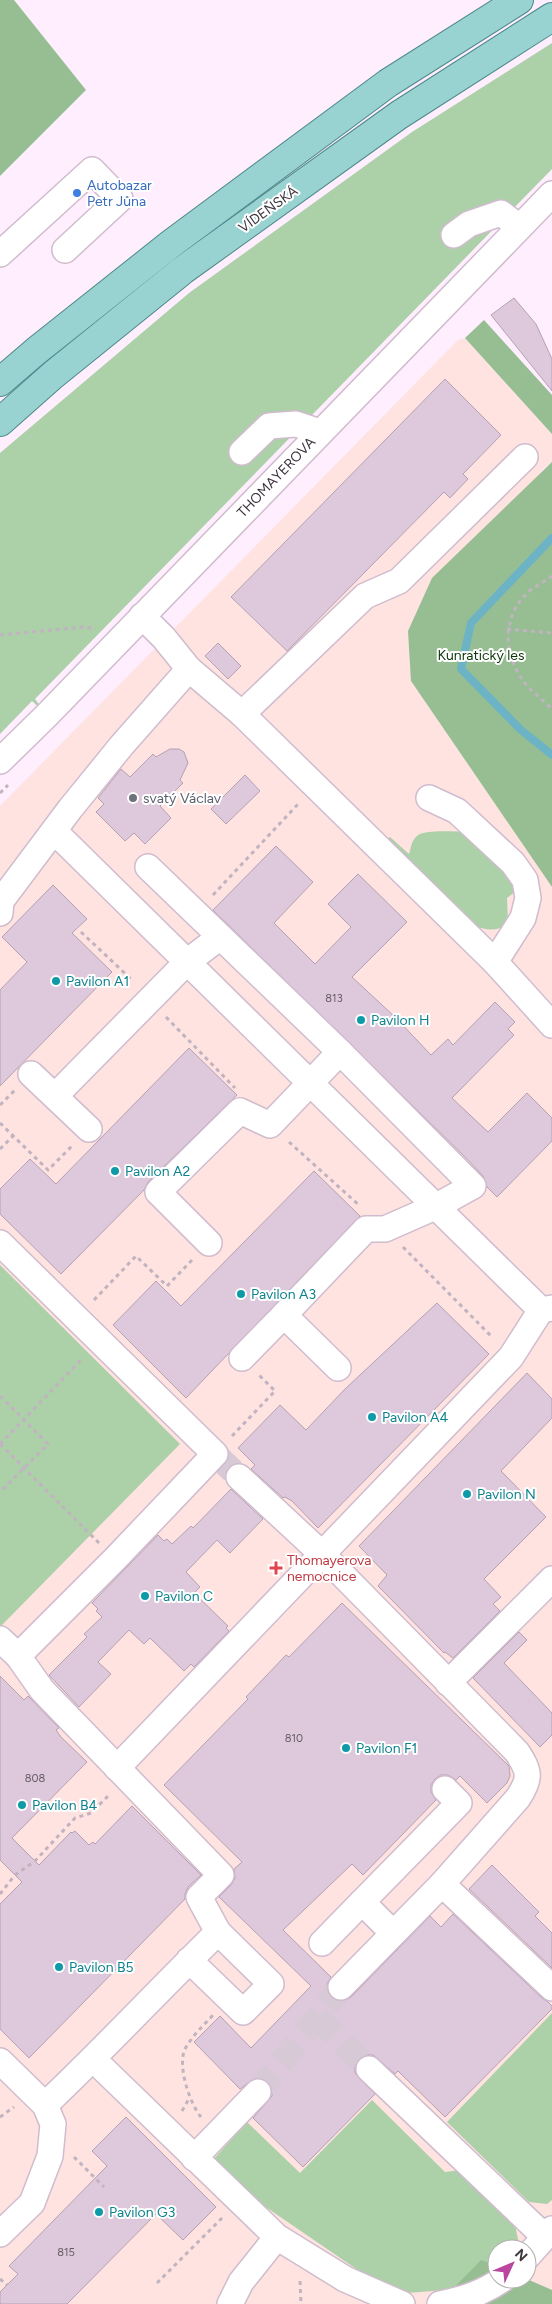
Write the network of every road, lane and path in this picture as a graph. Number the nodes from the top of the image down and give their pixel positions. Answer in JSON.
{"nodes":[{"id":1,"x":519,"y":0,"type":"edge"},
{"id":2,"x":552,"y":17,"type":"edge"},
{"id":3,"x":552,"y":194,"type":"edge"},
{"id":4,"x":519,"y":227,"type":"junction"},
{"id":5,"x":454,"y":235,"type":"dead end"},
{"id":6,"x":65,"y":250,"type":"dead end"},
{"id":7,"x":0,"y":254,"type":"edge"},
{"id":8,"x":0,"y":382,"type":"edge"},
{"id":9,"x":0,"y":422,"type":"edge"},
{"id":10,"x":320,"y":432,"type":"junction"},
{"id":11,"x":242,"y":452,"type":"dead end"},
{"id":12,"x":525,"y":457,"type":"dead end"},
{"id":13,"x":552,"y":576,"type":"edge"},
{"id":14,"x":134,"y":624,"type":"junction"},
{"id":15,"x":507,"y":629,"type":"junction"},
{"id":16,"x":552,"y":633,"type":"edge"},
{"id":17,"x":0,"y":635,"type":"edge"},
{"id":18,"x":189,"y":669,"type":"junction"},
{"id":19,"x":552,"y":709,"type":"edge"},
{"id":20,"x":242,"y":714,"type":"junction"},
{"id":21,"x":0,"y":761,"type":"edge"},
{"id":22,"x":315,"y":786,"type":"junction"},
{"id":23,"x":429,"y":798,"type":"dead end"},
{"id":24,"x":54,"y":831,"type":"junction"},
{"id":25,"x":148,"y":867,"type":"dead end"},
{"id":26,"x":0,"y":913,"type":"edge"},
{"id":27,"x":196,"y":913,"type":"junction"},
{"id":28,"x":81,"y":932,"type":"dead end"},
{"id":29,"x":220,"y":937,"type":"junction"},
{"id":30,"x":188,"y":962,"type":"junction"},
{"id":31,"x":495,"y":962,"type":"junction"},
{"id":32,"x":150,"y":998,"type":"junction"},
{"id":33,"x":552,"y":1025,"type":"edge"},
{"id":34,"x":340,"y":1052,"type":"junction"},
{"id":35,"x":31,"y":1074,"type":"dead end"},
{"id":36,"x":311,"y":1083,"type":"junction"},
{"id":37,"x":237,"y":1090,"type":"dead end"},
{"id":38,"x":55,"y":1096,"type":"junction"},
{"id":39,"x":0,"y":1123,"type":"edge"},
{"id":40,"x":270,"y":1125,"type":"junction"},
{"id":41,"x":89,"y":1129,"type":"joint"},
{"id":42,"x":13,"y":1136,"type":"junction"},
{"id":43,"x":0,"y":1149,"type":"edge"},
{"id":44,"x":435,"y":1207,"type":"junction"},
{"id":45,"x":385,"y":1229,"type":"junction"},
{"id":46,"x":0,"y":1243,"type":"edge"},
{"id":47,"x":209,"y":1243,"type":"joint"},
{"id":48,"x":90,"y":1305,"type":"dead end"},
{"id":49,"x":546,"y":1309,"type":"edge"},
{"id":50,"x":284,"y":1315,"type":"junction"},
{"id":51,"x":100,"y":1341,"type":"junction"},
{"id":52,"x":511,"y":1356,"type":"junction"},
{"id":53,"x":242,"y":1358,"type":"dead end"},
{"id":54,"x":338,"y":1368,"type":"dead end"},
{"id":55,"x":275,"y":1391,"type":"dead end"},
{"id":56,"x":0,"y":1396,"type":"edge"},
{"id":57,"x":24,"y":1419,"type":"junction"},
{"id":58,"x":228,"y":1440,"type":"dead end"},
{"id":59,"x":0,"y":1444,"type":"edge"},
{"id":60,"x":24,"y":1469,"type":"junction"},
{"id":61,"x":239,"y":1477,"type":"tunnel mouth"},
{"id":62,"x":0,"y":1492,"type":"edge"},
{"id":63,"x":322,"y":1554,"type":"junction"},
{"id":64,"x":115,"y":1559,"type":"junction"},
{"id":65,"x":552,"y":1579,"type":"edge"},
{"id":66,"x":0,"y":1639,"type":"edge"},
{"id":67,"x":18,"y":1656,"type":"junction"},
{"id":68,"x":448,"y":1683,"type":"junction"},
{"id":69,"x":117,"y":1768,"type":"junction"},
{"id":70,"x":445,"y":1789,"type":"dead end"},
{"id":71,"x":442,"y":1884,"type":"junction"},
{"id":72,"x":0,"y":1894,"type":"edge"},
{"id":73,"x":362,"y":1902,"type":"junction"},
{"id":74,"x":218,"y":1932,"type":"junction"},
{"id":75,"x":393,"y":1933,"type":"junction"},
{"id":76,"x":322,"y":1943,"type":"dead end"},
{"id":77,"x":189,"y":1960,"type":"junction"},
{"id":78,"x":341,"y":1987,"type":"tunnel mouth"},
{"id":79,"x":552,"y":1988,"type":"edge"},
{"id":80,"x":229,"y":1999,"type":"junction"},
{"id":81,"x":93,"y":2059,"type":"junction"},
{"id":82,"x":0,"y":2061,"type":"edge"},
{"id":83,"x":369,"y":2069,"type":"tunnel mouth"},
{"id":84,"x":258,"y":2092,"type":"tunnel mouth"},
{"id":85,"x":45,"y":2105,"type":"junction"},
{"id":86,"x":52,"y":2135,"type":"junction"},
{"id":87,"x":216,"y":2135,"type":"junction"},
{"id":88,"x":194,"y":2158,"type":"junction"},
{"id":89,"x":104,"y":2187,"type":"dead end"},
{"id":90,"x":238,"y":2202,"type":"junction"},
{"id":91,"x":549,"y":2233,"type":"edge"},
{"id":92,"x":0,"y":2234,"type":"edge"},
{"id":93,"x":277,"y":2237,"type":"junction"},
{"id":94,"x":537,"y":2246,"type":"edge"},
{"id":95,"x":0,"y":2279,"type":"edge"},
{"id":96,"x":157,"y":2283,"type":"dead end"},
{"id":97,"x":7,"y":2285,"type":"dead end"},
{"id":98,"x":495,"y":2291,"type":"edge"},
{"id":99,"x":230,"y":2304,"type":"edge"},
{"id":100,"x":402,"y":2304,"type":"edge"},
{"id":101,"x":440,"y":2304,"type":"edge"}],
"edges":[{"from":1,"to":8,"type":"main road"},
{"from":2,"to":9,"type":"main road","name":"VÍDEŇSKÁ"},
{"from":3,"to":4,"type":"street","name":"THOMAYEROVA"},
{"from":4,"to":5,"type":"street"},
{"from":4,"to":10,"type":"street","name":"THOMAYEROVA"},
{"from":6,"to":7,"type":"street"},
{"from":10,"to":11,"type":"street"},
{"from":10,"to":14,"type":"street","name":"THOMAYEROVA"},
{"from":12,"to":20,"type":"street"},
{"from":13,"to":15,"type":"path"},
{"from":14,"to":17,"type":"path"},
{"from":14,"to":18,"type":"street"},
{"from":14,"to":21,"type":"street","name":"THOMAYEROVA"},
{"from":15,"to":16,"type":"path"},
{"from":15,"to":19,"type":"path"},
{"from":18,"to":20,"type":"street"},
{"from":18,"to":24,"type":"street"},
{"from":20,"to":22,"type":"street"},
{"from":22,"to":27,"type":"path"},
{"from":22,"to":31,"type":"street"},
{"from":23,"to":31,"type":"street"},
{"from":24,"to":26,"type":"street"},
{"from":24,"to":30,"type":"street"},
{"from":25,"to":27,"type":"street"},
{"from":27,"to":29,"type":"street"},
{"from":28,"to":32,"type":"path"},
{"from":29,"to":30,"type":"street"},
{"from":29,"to":34,"type":"street"},
{"from":30,"to":32,"type":"street"},
{"from":30,"to":36,"type":"street"},
{"from":31,"to":33,"type":"street"},
{"from":32,"to":37,"type":"path"},
{"from":32,"to":38,"type":"street"},
{"from":34,"to":36,"type":"street"},
{"from":34,"to":44,"type":"street"},
{"from":35,"to":38,"type":"street"},
{"from":36,"to":40,"type":"street"},
{"from":36,"to":44,"type":"street"},
{"from":38,"to":41,"type":"street"},
{"from":39,"to":42,"type":"path"},
{"from":40,"to":45,"type":"path"},
{"from":40,"to":47,"type":"street"},
{"from":41,"to":42,"type":"path"},
{"from":42,"to":43,"type":"path"},
{"from":44,"to":45,"type":"street"},
{"from":44,"to":49,"type":"street"},
{"from":45,"to":50,"type":"street"},
{"from":45,"to":52,"type":"path"},
{"from":46,"to":51,"type":"street"},
{"from":47,"to":48,"type":"path"},
{"from":49,"to":52,"type":"street"},
{"from":50,"to":53,"type":"street"},
{"from":50,"to":54,"type":"street"},
{"from":51,"to":57,"type":"path"},
{"from":51,"to":64,"type":"street"},
{"from":52,"to":63,"type":"street"},
{"from":55,"to":58,"type":"path"},
{"from":56,"to":57,"type":"path"},
{"from":57,"to":59,"type":"path"},
{"from":57,"to":60,"type":"path"},
{"from":59,"to":60,"type":"path"},
{"from":60,"to":62,"type":"path"},
{"from":60,"to":64,"type":"path"},
{"from":61,"to":63,"type":"street"},
{"from":63,"to":68,"type":"street"},
{"from":63,"to":69,"type":"street"},
{"from":64,"to":67,"type":"street"},
{"from":65,"to":68,"type":"street"},
{"from":66,"to":67,"type":"street"},
{"from":67,"to":69,"type":"street"},
{"from":68,"to":71,"type":"street"},
{"from":69,"to":72,"type":"path"},
{"from":69,"to":74,"type":"street"},
{"from":70,"to":73,"type":"street"},
{"from":71,"to":75,"type":"street"},
{"from":71,"to":79,"type":"street"},
{"from":73,"to":75,"type":"street"},
{"from":73,"to":76,"type":"street"},
{"from":74,"to":77,"type":"street"},
{"from":74,"to":80,"type":"street"},
{"from":75,"to":78,"type":"street"},
{"from":77,"to":80,"type":"street"},
{"from":77,"to":81,"type":"street"},
{"from":80,"to":87,"type":"path"},
{"from":81,"to":85,"type":"street"},
{"from":81,"to":88,"type":"street"},
{"from":82,"to":85,"type":"street"},
{"from":83,"to":91,"type":"street"},
{"from":84,"to":87,"type":"street"},
{"from":85,"to":86,"type":"street"},
{"from":86,"to":89,"type":"path"},
{"from":86,"to":92,"type":"street"},
{"from":87,"to":88,"type":"street"},
{"from":88,"to":90,"type":"street"},
{"from":90,"to":93,"type":"street"},
{"from":90,"to":96,"type":"path"},
{"from":91,"to":94,"type":"street"},
{"from":93,"to":99,"type":"street"},
{"from":93,"to":100,"type":"street"},
{"from":95,"to":97,"type":"path"},
{"from":98,"to":101,"type":"street"}]}
